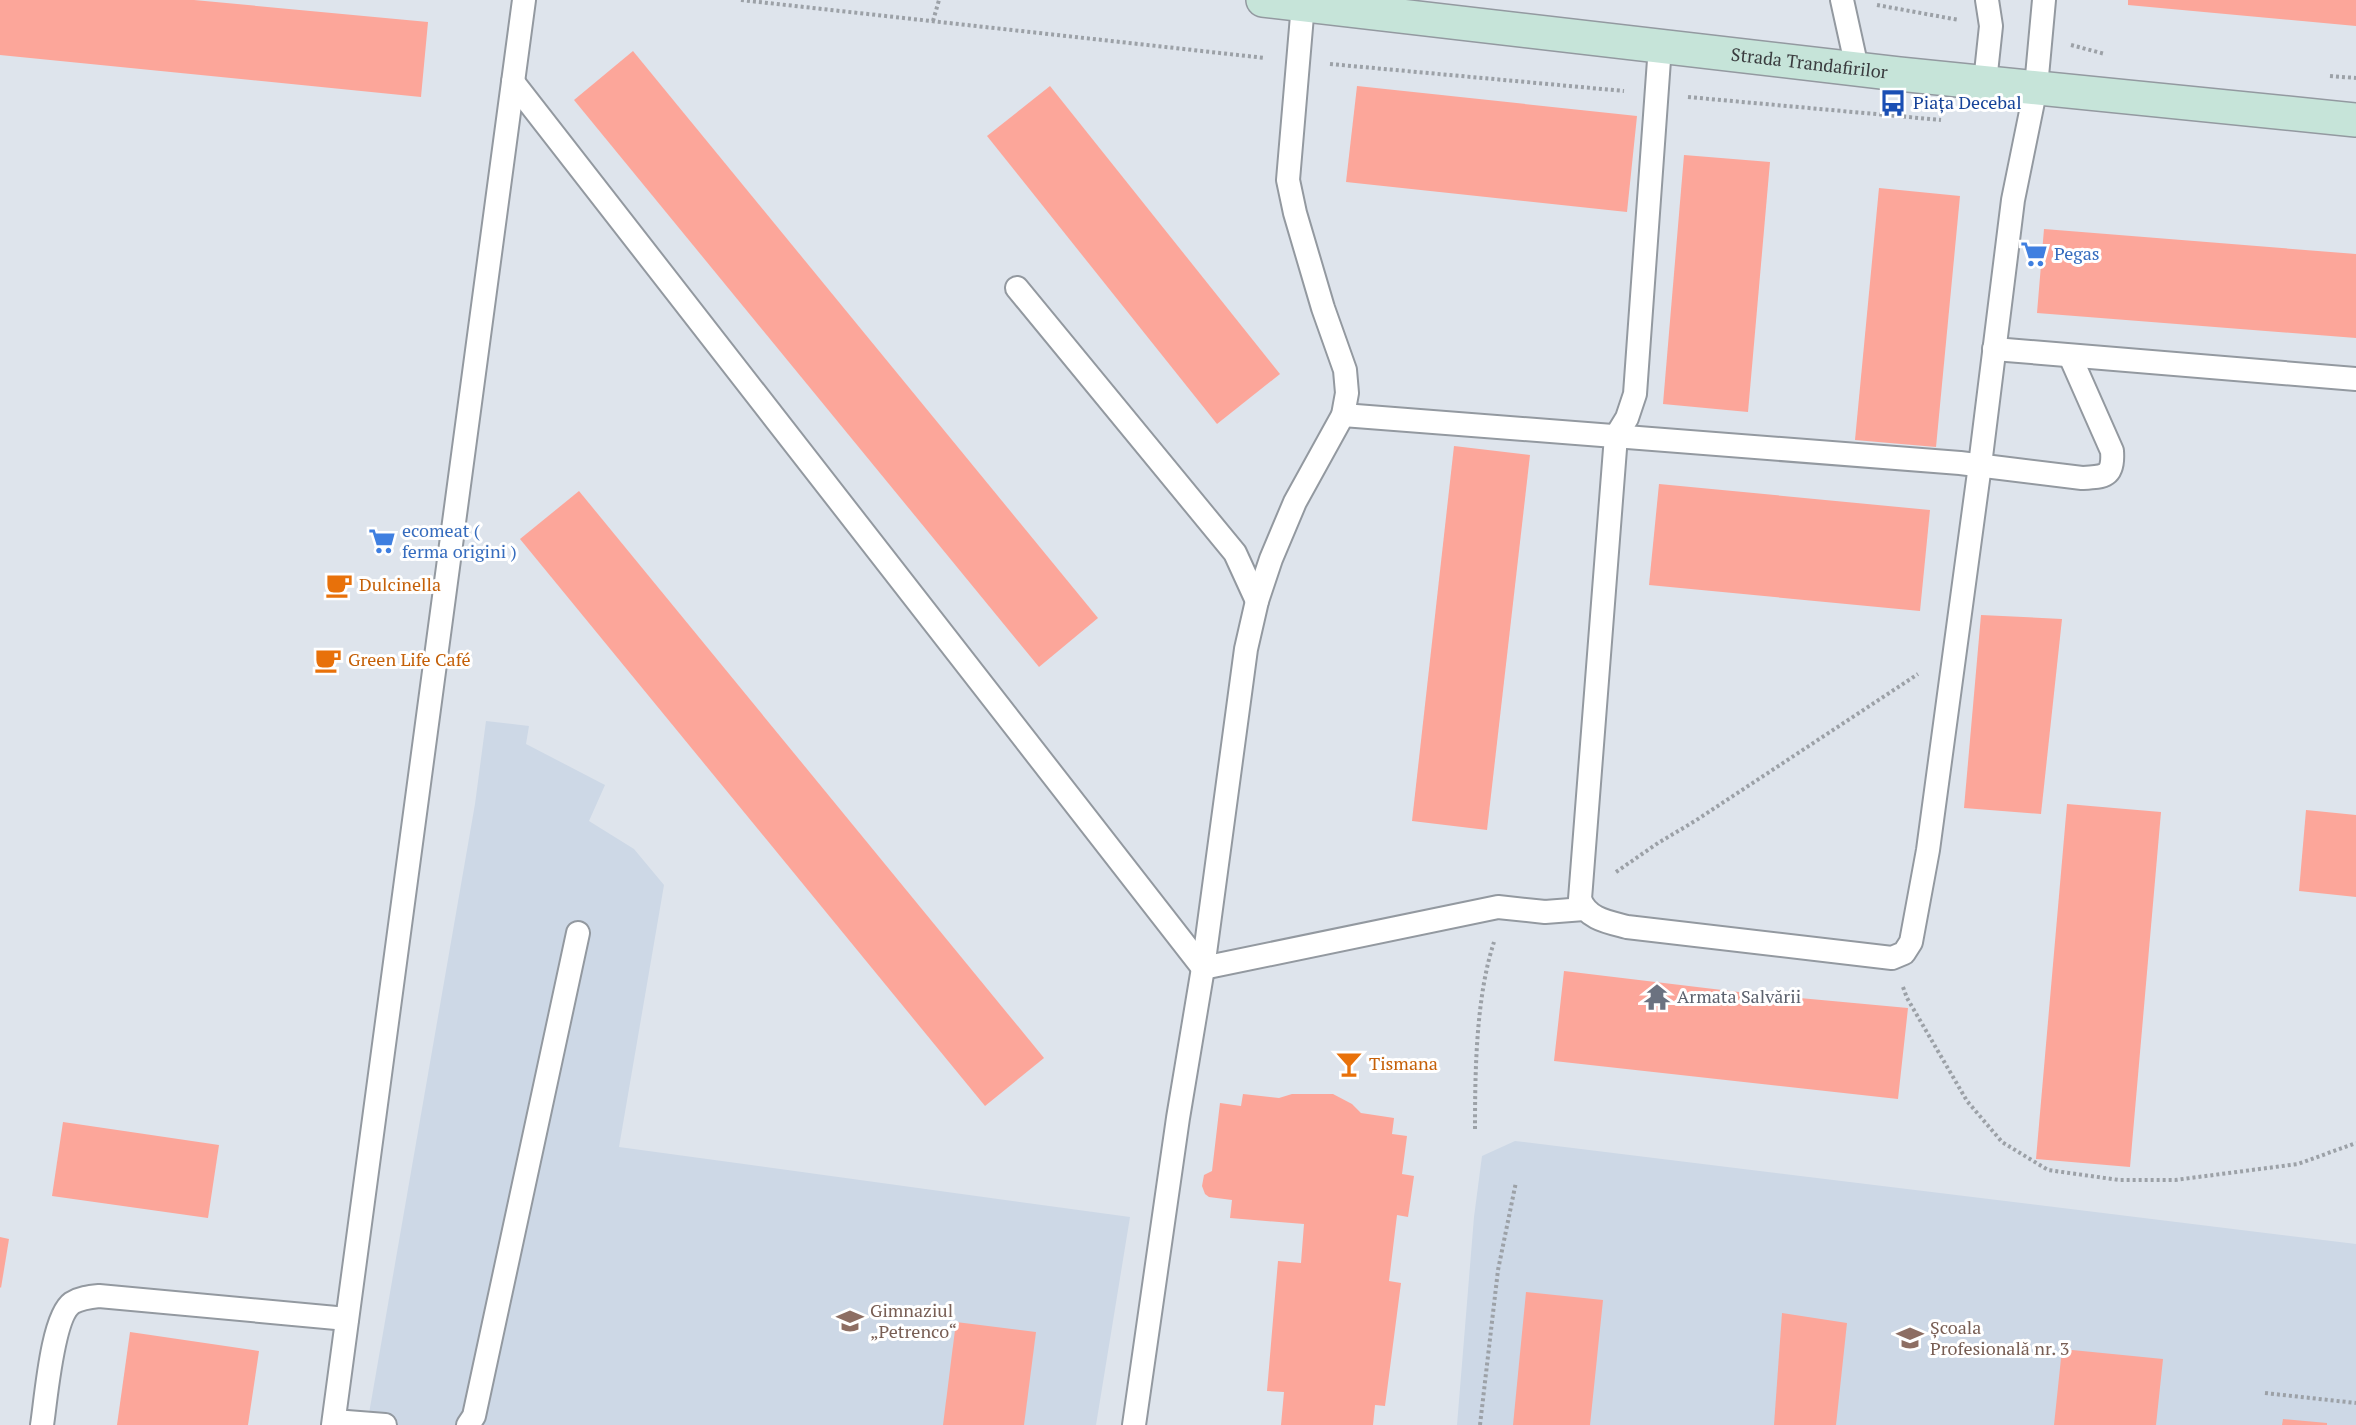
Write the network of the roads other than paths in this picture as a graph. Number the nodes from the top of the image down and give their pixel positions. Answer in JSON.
{"nodes":[{"id":1,"x":524,"y":0,"type":"edge"},
{"id":2,"x":1263,"y":0,"type":"edge"},
{"id":3,"x":1842,"y":0,"type":"edge"},
{"id":4,"x":1988,"y":0,"type":"edge"},
{"id":5,"x":2044,"y":0,"type":"edge"},
{"id":6,"x":1303,"y":4,"type":"junction"},
{"id":7,"x":1659,"y":46,"type":"junction"},
{"id":8,"x":1857,"y":68,"type":"junction"},
{"id":9,"x":513,"y":82,"type":"junction"},
{"id":10,"x":1985,"y":82,"type":"junction"},
{"id":11,"x":2036,"y":87,"type":"junction"},
{"id":12,"x":2356,"y":120,"type":"edge"},
{"id":13,"x":1017,"y":288,"type":"dead end"},
{"id":14,"x":1994,"y":349,"type":"junction"},
{"id":15,"x":2070,"y":356,"type":"junction"},
{"id":16,"x":2356,"y":379,"type":"edge"},
{"id":17,"x":1343,"y":415,"type":"junction"},
{"id":18,"x":1616,"y":436,"type":"junction"},
{"id":19,"x":1980,"y":465,"type":"junction"},
{"id":20,"x":1257,"y":601,"type":"junction"},
{"id":21,"x":1584,"y":909,"type":"junction"},
{"id":22,"x":578,"y":933,"type":"dead end"},
{"id":23,"x":1203,"y":969,"type":"junction"},
{"id":24,"x":347,"y":1319,"type":"junction"},
{"id":25,"x":334,"y":1423,"type":"edge"},
{"id":26,"x":42,"y":1425,"type":"edge"},
{"id":27,"x":385,"y":1425,"type":"edge"},
{"id":28,"x":468,"y":1425,"type":"edge"},
{"id":29,"x":1134,"y":1425,"type":"edge"}],
"edges":[{"from":1,"to":9,"type":"lane"},
{"from":2,"to":6,"type":"main road","name":"Strada Trandafirilor"},
{"from":3,"to":8,"type":"lane"},
{"from":4,"to":10,"type":"lane"},
{"from":5,"to":11,"type":"lane"},
{"from":6,"to":7,"type":"main road","name":"Strada Trandafirilor"},
{"from":6,"to":17,"type":"lane"},
{"from":7,"to":8,"type":"main road","name":"Strada Trandafirilor"},
{"from":7,"to":18,"type":"lane"},
{"from":8,"to":10,"type":"main road","name":"Strada Trandafirilor"},
{"from":9,"to":23,"type":"lane"},
{"from":9,"to":24,"type":"lane"},
{"from":10,"to":11,"type":"main road","name":"Strada Trandafirilor"},
{"from":11,"to":12,"type":"main road","name":"Strada Trandafirilor"},
{"from":11,"to":14,"type":"lane"},
{"from":13,"to":20,"type":"lane"},
{"from":14,"to":15,"type":"lane"},
{"from":14,"to":19,"type":"lane"},
{"from":15,"to":16,"type":"lane"},
{"from":15,"to":19,"type":"lane"},
{"from":17,"to":18,"type":"lane"},
{"from":17,"to":20,"type":"lane"},
{"from":18,"to":19,"type":"lane"},
{"from":18,"to":21,"type":"lane"},
{"from":19,"to":21,"type":"lane"},
{"from":20,"to":23,"type":"lane"},
{"from":21,"to":23,"type":"lane"},
{"from":22,"to":28,"type":"lane"},
{"from":23,"to":29,"type":"lane"},
{"from":24,"to":25,"type":"lane"},
{"from":24,"to":26,"type":"lane"},
{"from":25,"to":27,"type":"lane"}]}
